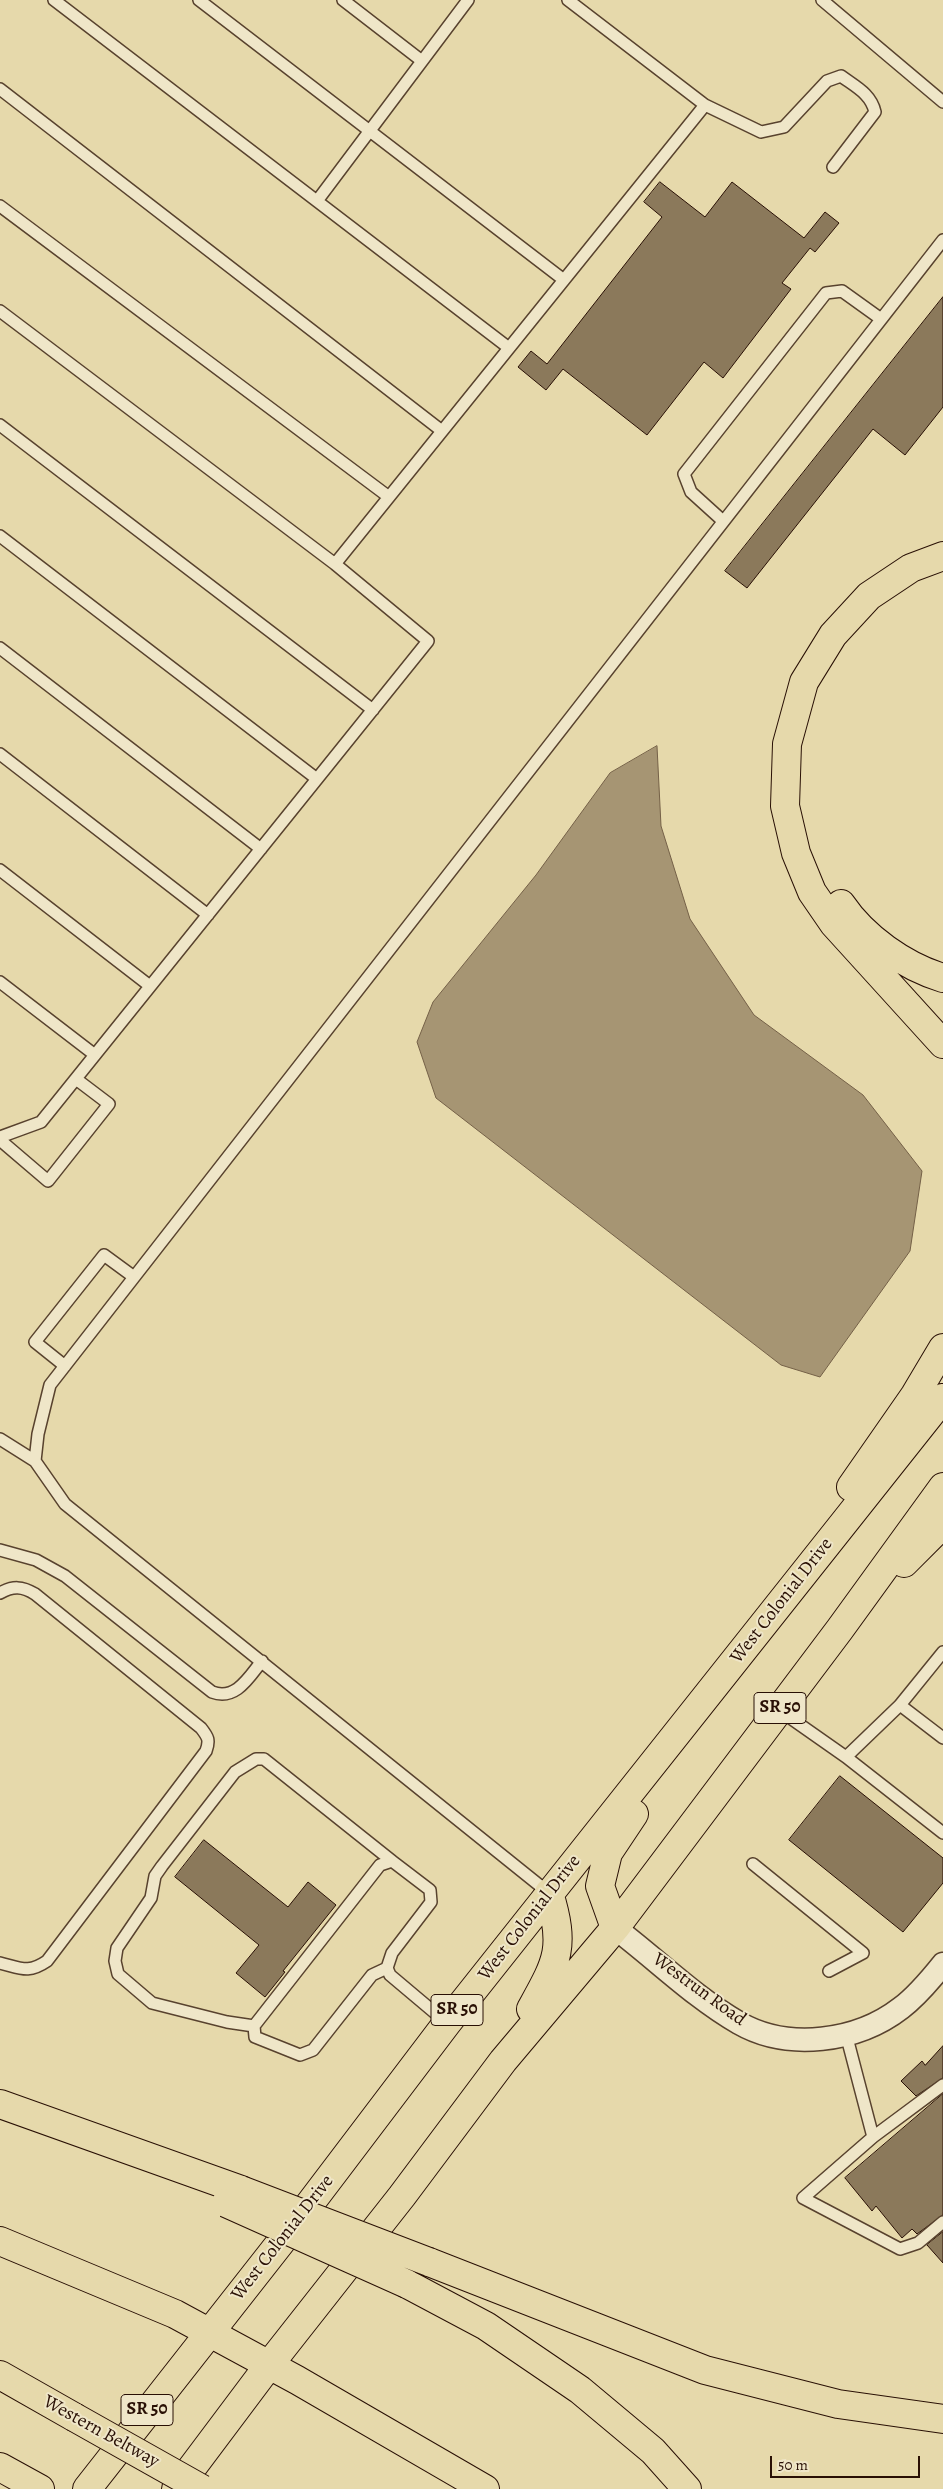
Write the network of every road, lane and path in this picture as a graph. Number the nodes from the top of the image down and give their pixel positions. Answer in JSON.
{"nodes":[{"id":1,"x":54,"y":0,"type":"edge"},
{"id":2,"x":198,"y":0,"type":"edge"},
{"id":3,"x":343,"y":0,"type":"edge"},
{"id":4,"x":468,"y":0,"type":"edge"},
{"id":5,"x":568,"y":0,"type":"edge"},
{"id":6,"x":822,"y":0,"type":"edge"},
{"id":7,"x":422,"y":61,"type":"junction"},
{"id":8,"x":0,"y":89,"type":"edge"},
{"id":9,"x":943,"y":102,"type":"edge"},
{"id":10,"x":705,"y":105,"type":"junction"},
{"id":11,"x":369,"y":131,"type":"junction"},
{"id":12,"x":833,"y":168,"type":"dead end"},
{"id":13,"x":317,"y":201,"type":"junction"},
{"id":14,"x":0,"y":206,"type":"edge"},
{"id":15,"x":943,"y":240,"type":"edge"},
{"id":16,"x":564,"y":280,"type":"junction"},
{"id":17,"x":0,"y":311,"type":"edge"},
{"id":18,"x":881,"y":319,"type":"junction"},
{"id":19,"x":509,"y":348,"type":"junction"},
{"id":20,"x":0,"y":425,"type":"edge"},
{"id":21,"x":442,"y":431,"type":"junction"},
{"id":22,"x":389,"y":497,"type":"junction"},
{"id":23,"x":723,"y":521,"type":"junction"},
{"id":24,"x":0,"y":536,"type":"edge"},
{"id":25,"x":943,"y":556,"type":"edge"},
{"id":26,"x":335,"y":564,"type":"junction"},
{"id":27,"x":943,"y":573,"type":"edge"},
{"id":28,"x":0,"y":648,"type":"edge"},
{"id":29,"x":373,"y":710,"type":"junction"},
{"id":30,"x":0,"y":754,"type":"edge"},
{"id":31,"x":317,"y":779,"type":"junction"},
{"id":32,"x":261,"y":849,"type":"junction"},
{"id":33,"x":0,"y":870,"type":"edge"},
{"id":34,"x":208,"y":915,"type":"junction"},
{"id":35,"x":943,"y":978,"type":"edge"},
{"id":36,"x":0,"y":982,"type":"edge"},
{"id":37,"x":150,"y":986,"type":"junction"},
{"id":38,"x":943,"y":1044,"type":"edge"},
{"id":39,"x":95,"y":1055,"type":"junction"},
{"id":40,"x":76,"y":1078,"type":"junction"},
{"id":41,"x":0,"y":1139,"type":"edge"},
{"id":42,"x":134,"y":1277,"type":"junction"},
{"id":43,"x":943,"y":1348,"type":"edge"},
{"id":44,"x":65,"y":1366,"type":"junction"},
{"id":45,"x":943,"y":1398,"type":"edge"},
{"id":46,"x":0,"y":1440,"type":"edge"},
{"id":47,"x":35,"y":1461,"type":"junction"},
{"id":48,"x":943,"y":1487,"type":"edge"},
{"id":49,"x":943,"y":1524,"type":"edge"},
{"id":50,"x":0,"y":1550,"type":"edge"},
{"id":51,"x":0,"y":1593,"type":"edge"},
{"id":52,"x":840,"y":1629,"type":"junction"},
{"id":53,"x":943,"y":1652,"type":"edge"},
{"id":54,"x":262,"y":1661,"type":"junction"},
{"id":55,"x":704,"y":1700,"type":"junction"},
{"id":56,"x":900,"y":1705,"type":"junction"},
{"id":57,"x":778,"y":1710,"type":"junction"},
{"id":58,"x":943,"y":1738,"type":"edge"},
{"id":59,"x":846,"y":1757,"type":"junction"},
{"id":60,"x":943,"y":1833,"type":"edge"},
{"id":61,"x":392,"y":1861,"type":"junction"},
{"id":62,"x":753,"y":1864,"type":"dead end"},
{"id":63,"x":549,"y":1893,"type":"junction"},
{"id":64,"x":615,"y":1928,"type":"junction"},
{"id":65,"x":0,"y":1963,"type":"edge"},
{"id":66,"x":943,"y":1964,"type":"edge"},
{"id":67,"x":387,"y":1968,"type":"junction"},
{"id":68,"x":829,"y":1971,"type":"dead end"},
{"id":69,"x":447,"y":2023,"type":"junction"},
{"id":70,"x":254,"y":2026,"type":"junction"},
{"id":71,"x":846,"y":2034,"type":"junction"},
{"id":72,"x":503,"y":2062,"type":"junction"},
{"id":73,"x":943,"y":2085,"type":"edge"},
{"id":74,"x":0,"y":2104,"type":"edge"},
{"id":75,"x":873,"y":2136,"type":"junction"},
{"id":76,"x":233,"y":2197,"type":"junction"},
{"id":77,"x":943,"y":2222,"type":"edge"},
{"id":78,"x":0,"y":2241,"type":"edge"},
{"id":79,"x":210,"y":2333,"type":"junction"},
{"id":80,"x":269,"y":2365,"type":"junction"},
{"id":81,"x":0,"y":2375,"type":"edge"},
{"id":82,"x":943,"y":2418,"type":"edge"},
{"id":83,"x":0,"y":2467,"type":"edge"},
{"id":84,"x":32,"y":2485,"type":"edge"},
{"id":85,"x":86,"y":2489,"type":"edge"},
{"id":86,"x":176,"y":2489,"type":"edge"},
{"id":87,"x":202,"y":2489,"type":"edge"},
{"id":88,"x":485,"y":2489,"type":"edge"},
{"id":89,"x":687,"y":2489,"type":"edge"}],
"edges":[{"from":1,"to":13,"type":"lane"},
{"from":2,"to":11,"type":"lane"},
{"from":3,"to":7,"type":"lane"},
{"from":4,"to":7,"type":"lane"},
{"from":5,"to":10,"type":"lane"},
{"from":6,"to":9,"type":"lane"},
{"from":7,"to":11,"type":"lane"},
{"from":8,"to":21,"type":"lane"},
{"from":10,"to":12,"type":"lane"},
{"from":10,"to":16,"type":"lane"},
{"from":11,"to":13,"type":"lane"},
{"from":11,"to":16,"type":"lane"},
{"from":13,"to":19,"type":"lane"},
{"from":14,"to":22,"type":"lane"},
{"from":15,"to":18,"type":"lane"},
{"from":16,"to":19,"type":"lane"},
{"from":17,"to":26,"type":"lane"},
{"from":18,"to":23,"type":"lane"},
{"from":18,"to":23,"type":"lane"},
{"from":19,"to":21,"type":"lane"},
{"from":20,"to":29,"type":"lane"},
{"from":21,"to":22,"type":"lane"},
{"from":22,"to":26,"type":"lane"},
{"from":23,"to":42,"type":"lane"},
{"from":24,"to":31,"type":"lane"},
{"from":25,"to":38,"type":"highway"},
{"from":26,"to":29,"type":"lane"},
{"from":27,"to":35,"type":"highway"},
{"from":28,"to":32,"type":"lane"},
{"from":29,"to":31,"type":"lane"},
{"from":30,"to":34,"type":"lane"},
{"from":31,"to":32,"type":"lane"},
{"from":32,"to":34,"type":"lane"},
{"from":33,"to":37,"type":"lane"},
{"from":34,"to":37,"type":"lane"},
{"from":36,"to":39,"type":"lane"},
{"from":37,"to":39,"type":"lane"},
{"from":39,"to":40,"type":"lane"},
{"from":40,"to":41,"type":"lane"},
{"from":40,"to":41,"type":"lane"},
{"from":42,"to":44,"type":"lane"},
{"from":42,"to":44,"type":"lane"},
{"from":43,"to":55,"type":"highway"},
{"from":44,"to":47,"type":"lane"},
{"from":45,"to":55,"type":"highway","name":"West Colonial Drive","number":"SR 50"},
{"from":46,"to":47,"type":"lane"},
{"from":47,"to":54,"type":"lane"},
{"from":48,"to":52,"type":"highway","number":"SR 50"},
{"from":49,"to":52,"type":"highway"},
{"from":50,"to":54,"type":"lane"},
{"from":51,"to":65,"type":"lane"},
{"from":52,"to":57,"type":"highway","number":"SR 50"},
{"from":53,"to":56,"type":"lane"},
{"from":54,"to":63,"type":"lane"},
{"from":55,"to":63,"type":"highway","name":"West Colonial Drive","number":"SR 50"},
{"from":55,"to":64,"type":"highway"},
{"from":56,"to":58,"type":"lane"},
{"from":56,"to":59,"type":"lane"},
{"from":57,"to":59,"type":"lane"},
{"from":57,"to":64,"type":"highway","number":"SR 50"},
{"from":59,"to":60,"type":"lane"},
{"from":61,"to":67,"type":"lane"},
{"from":61,"to":70,"type":"lane"},
{"from":61,"to":70,"type":"lane"},
{"from":62,"to":68,"type":"lane"},
{"from":63,"to":69,"type":"highway","name":"West Colonial Drive","number":"SR 50"},
{"from":63,"to":72,"type":"highway"},
{"from":64,"to":71,"type":"street","name":"Westrun Road"},
{"from":64,"to":72,"type":"highway","number":"SR 50"},
{"from":66,"to":71,"type":"street","name":"Westrun Road"},
{"from":67,"to":69,"type":"lane"},
{"from":67,"to":70,"type":"lane"},
{"from":69,"to":79,"type":"highway","name":"West Colonial Drive","number":"SR 50"},
{"from":71,"to":75,"type":"lane"},
{"from":72,"to":80,"type":"highway","number":"SR 50"},
{"from":73,"to":75,"type":"lane"},
{"from":74,"to":76,"type":"highway"},
{"from":75,"to":77,"type":"lane"},
{"from":76,"to":82,"type":"highway","bridge":true},
{"from":76,"to":89,"type":"highway","bridge":true},
{"from":78,"to":79,"type":"highway"},
{"from":79,"to":80,"type":"highway"},
{"from":79,"to":85,"type":"highway","name":"West Colonial Drive","number":"SR 50"},
{"from":80,"to":86,"type":"highway","number":"SR 50"},
{"from":80,"to":88,"type":"highway"},
{"from":81,"to":87,"type":"highway","name":"Western Beltway","bridge":true},
{"from":83,"to":84,"type":"highway"}]}
